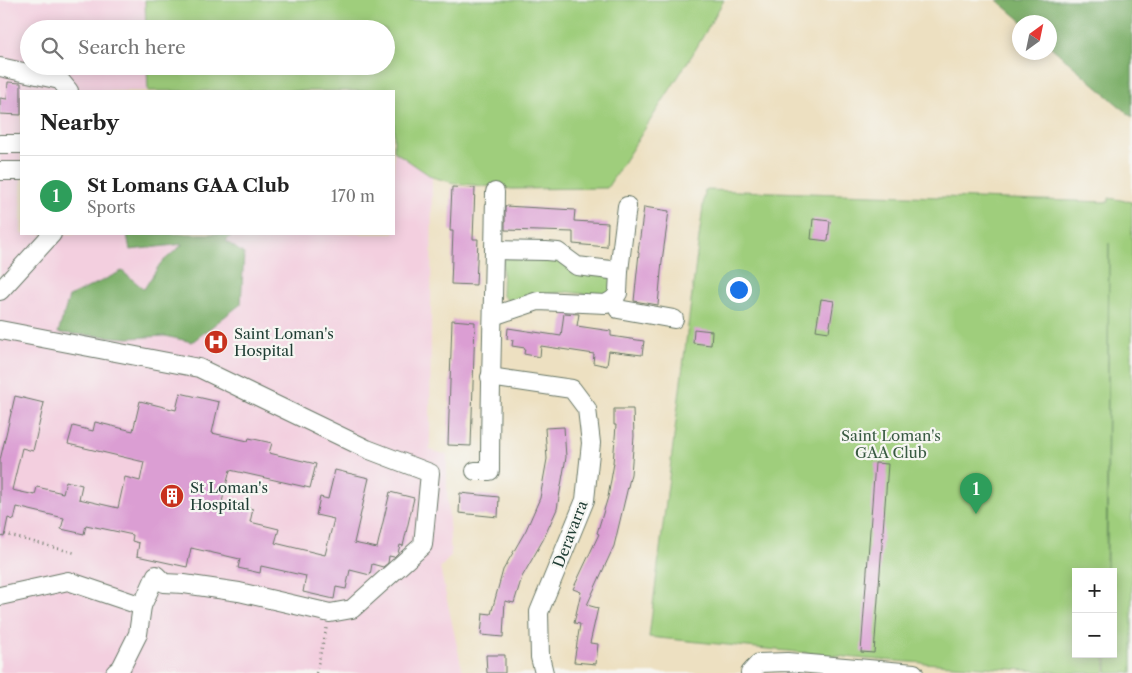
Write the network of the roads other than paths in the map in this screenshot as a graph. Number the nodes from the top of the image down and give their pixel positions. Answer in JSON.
{"nodes":[{"id":1,"x":0,"y":67,"type":"edge"},
{"id":2,"x":20,"y":71,"type":"edge"},
{"id":3,"x":37,"y":75,"type":"edge"},
{"id":4,"x":68,"y":90,"type":"edge"},
{"id":5,"x":0,"y":144,"type":"edge"},
{"id":6,"x":20,"y":144,"type":"edge"},
{"id":7,"x":0,"y":171,"type":"edge"},
{"id":8,"x":20,"y":171,"type":"edge"},
{"id":9,"x":495,"y":192,"type":"dead end"},
{"id":10,"x":626,"y":206,"type":"dead end"},
{"id":11,"x":51,"y":235,"type":"edge"},
{"id":12,"x":494,"y":250,"type":"junction"},
{"id":13,"x":619,"y":271,"type":"junction"},
{"id":14,"x":0,"y":291,"type":"edge"},
{"id":15,"x":614,"y":299,"type":"junction"},
{"id":16,"x":493,"y":316,"type":"junction"},
{"id":17,"x":674,"y":318,"type":"dead end"},
{"id":18,"x":0,"y":330,"type":"edge"},
{"id":19,"x":490,"y":377,"type":"junction"},
{"id":20,"x":476,"y":471,"type":"dead end"},
{"id":21,"x":0,"y":596,"type":"edge"},
{"id":22,"x":142,"y":606,"type":"junction"},
{"id":23,"x":115,"y":673,"type":"edge"},
{"id":24,"x":544,"y":673,"type":"edge"},
{"id":25,"x":750,"y":673,"type":"edge"},
{"id":26,"x":914,"y":673,"type":"edge"}],
"edges":[{"from":1,"to":2,"type":"street"},
{"from":3,"to":4,"type":"street"},
{"from":5,"to":6,"type":"street"},
{"from":7,"to":8,"type":"street"},
{"from":9,"to":12,"type":"street"},
{"from":10,"to":13,"type":"street"},
{"from":11,"to":14,"type":"street"},
{"from":12,"to":13,"type":"street"},
{"from":12,"to":16,"type":"street"},
{"from":13,"to":15,"type":"street"},
{"from":15,"to":16,"type":"street"},
{"from":15,"to":17,"type":"street"},
{"from":16,"to":19,"type":"street"},
{"from":18,"to":22,"type":"street"},
{"from":19,"to":20,"type":"street"},
{"from":19,"to":24,"type":"street","name":"Deravarra"},
{"from":21,"to":22,"type":"street"},
{"from":22,"to":23,"type":"street"},
{"from":25,"to":26,"type":"street"}]}
